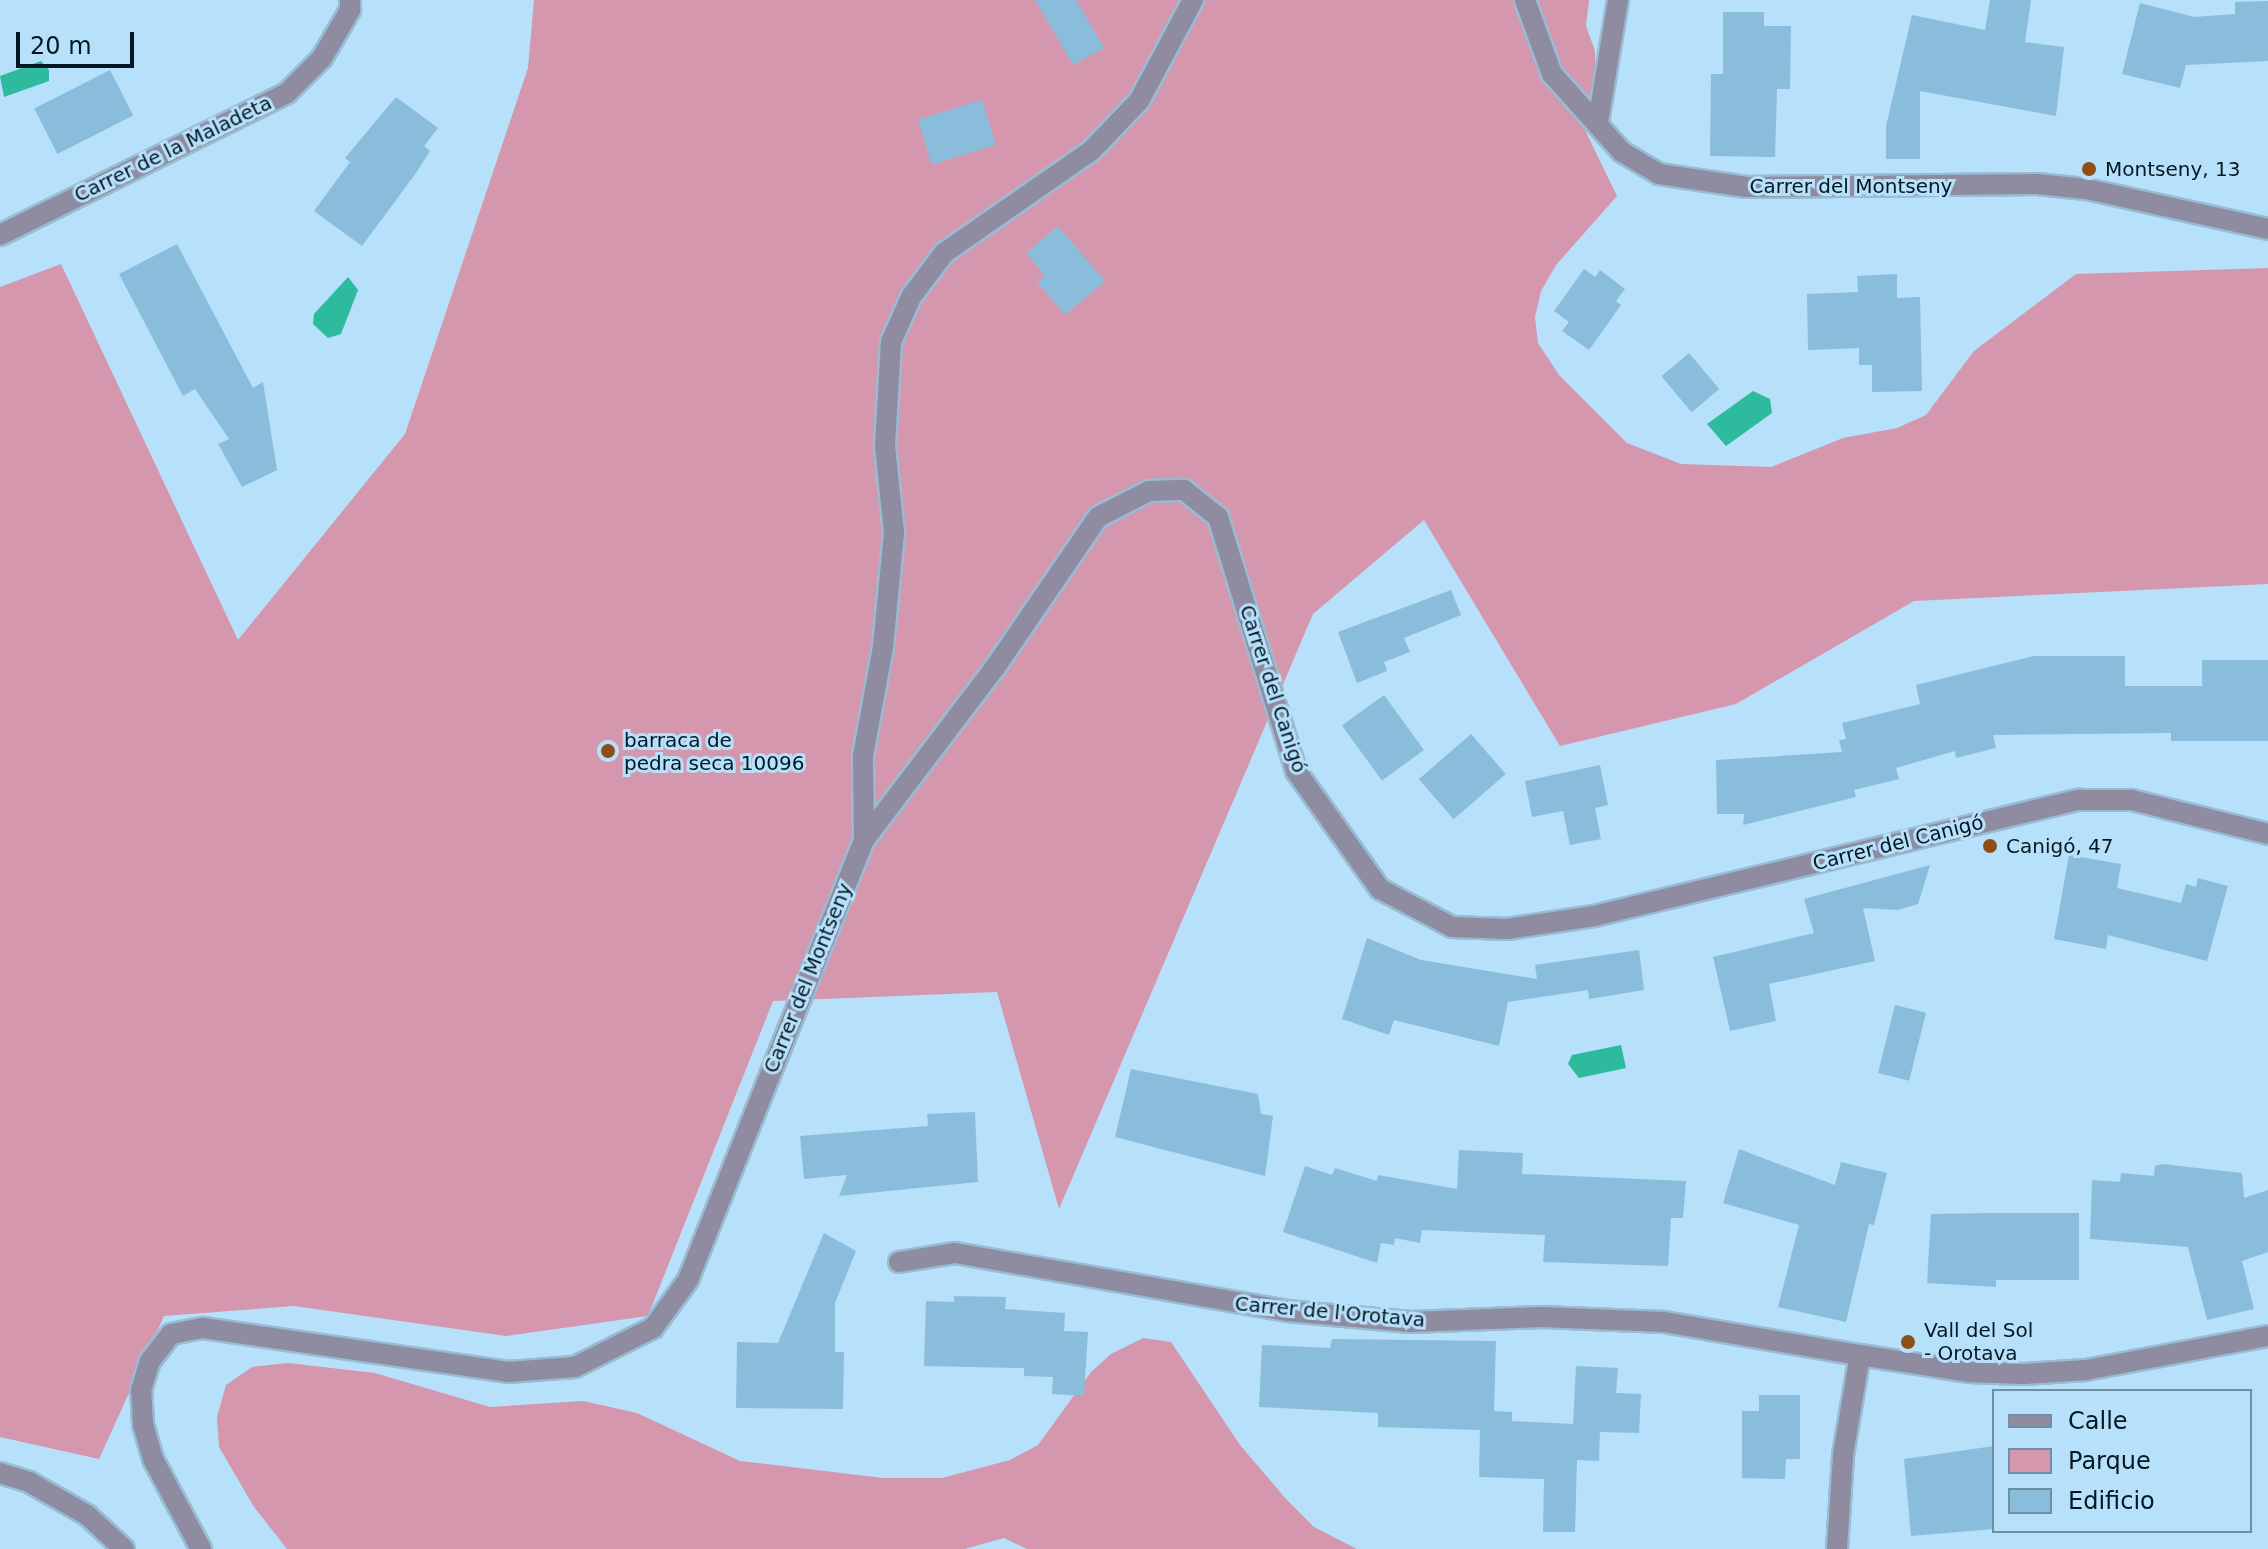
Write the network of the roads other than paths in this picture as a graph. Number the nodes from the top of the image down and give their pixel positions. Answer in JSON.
{"nodes":[{"id":1,"x":350,"y":0,"type":"edge"},
{"id":2,"x":1193,"y":0,"type":"edge"},
{"id":3,"x":1525,"y":0,"type":"edge"},
{"id":4,"x":1618,"y":0,"type":"edge"},
{"id":5,"x":1598,"y":122,"type":"junction"},
{"id":6,"x":2268,"y":229,"type":"edge"},
{"id":7,"x":0,"y":235,"type":"edge"},
{"id":8,"x":2268,"y":834,"type":"edge"},
{"id":9,"x":864,"y":840,"type":"junction"},
{"id":10,"x":899,"y":1262,"type":"dead end"},
{"id":11,"x":2268,"y":1336,"type":"edge"},
{"id":12,"x":1860,"y":1355,"type":"junction"},
{"id":13,"x":0,"y":1473,"type":"edge"},
{"id":14,"x":124,"y":1549,"type":"edge"},
{"id":15,"x":201,"y":1549,"type":"edge"},
{"id":16,"x":1837,"y":1549,"type":"edge"}],
"edges":[{"from":1,"to":7,"type":"street","name":"Carrer de la Maladeta"},
{"from":2,"to":9,"type":"street","name":"Carrer del Montseny"},
{"from":3,"to":5,"type":"street","name":"Carrer del Montseny"},
{"from":4,"to":5,"type":"street"},
{"from":5,"to":6,"type":"street","name":"Carrer del Montseny"},
{"from":8,"to":9,"type":"street","name":"Carrer del Canigó"},
{"from":9,"to":15,"type":"street","name":"Carrer del Montseny"},
{"from":10,"to":12,"type":"street","name":"Carrer de l'Orotava"},
{"from":11,"to":12,"type":"street","name":"Carrer de l'Orotava"},
{"from":12,"to":16,"type":"street"},
{"from":13,"to":14,"type":"street"}]}
